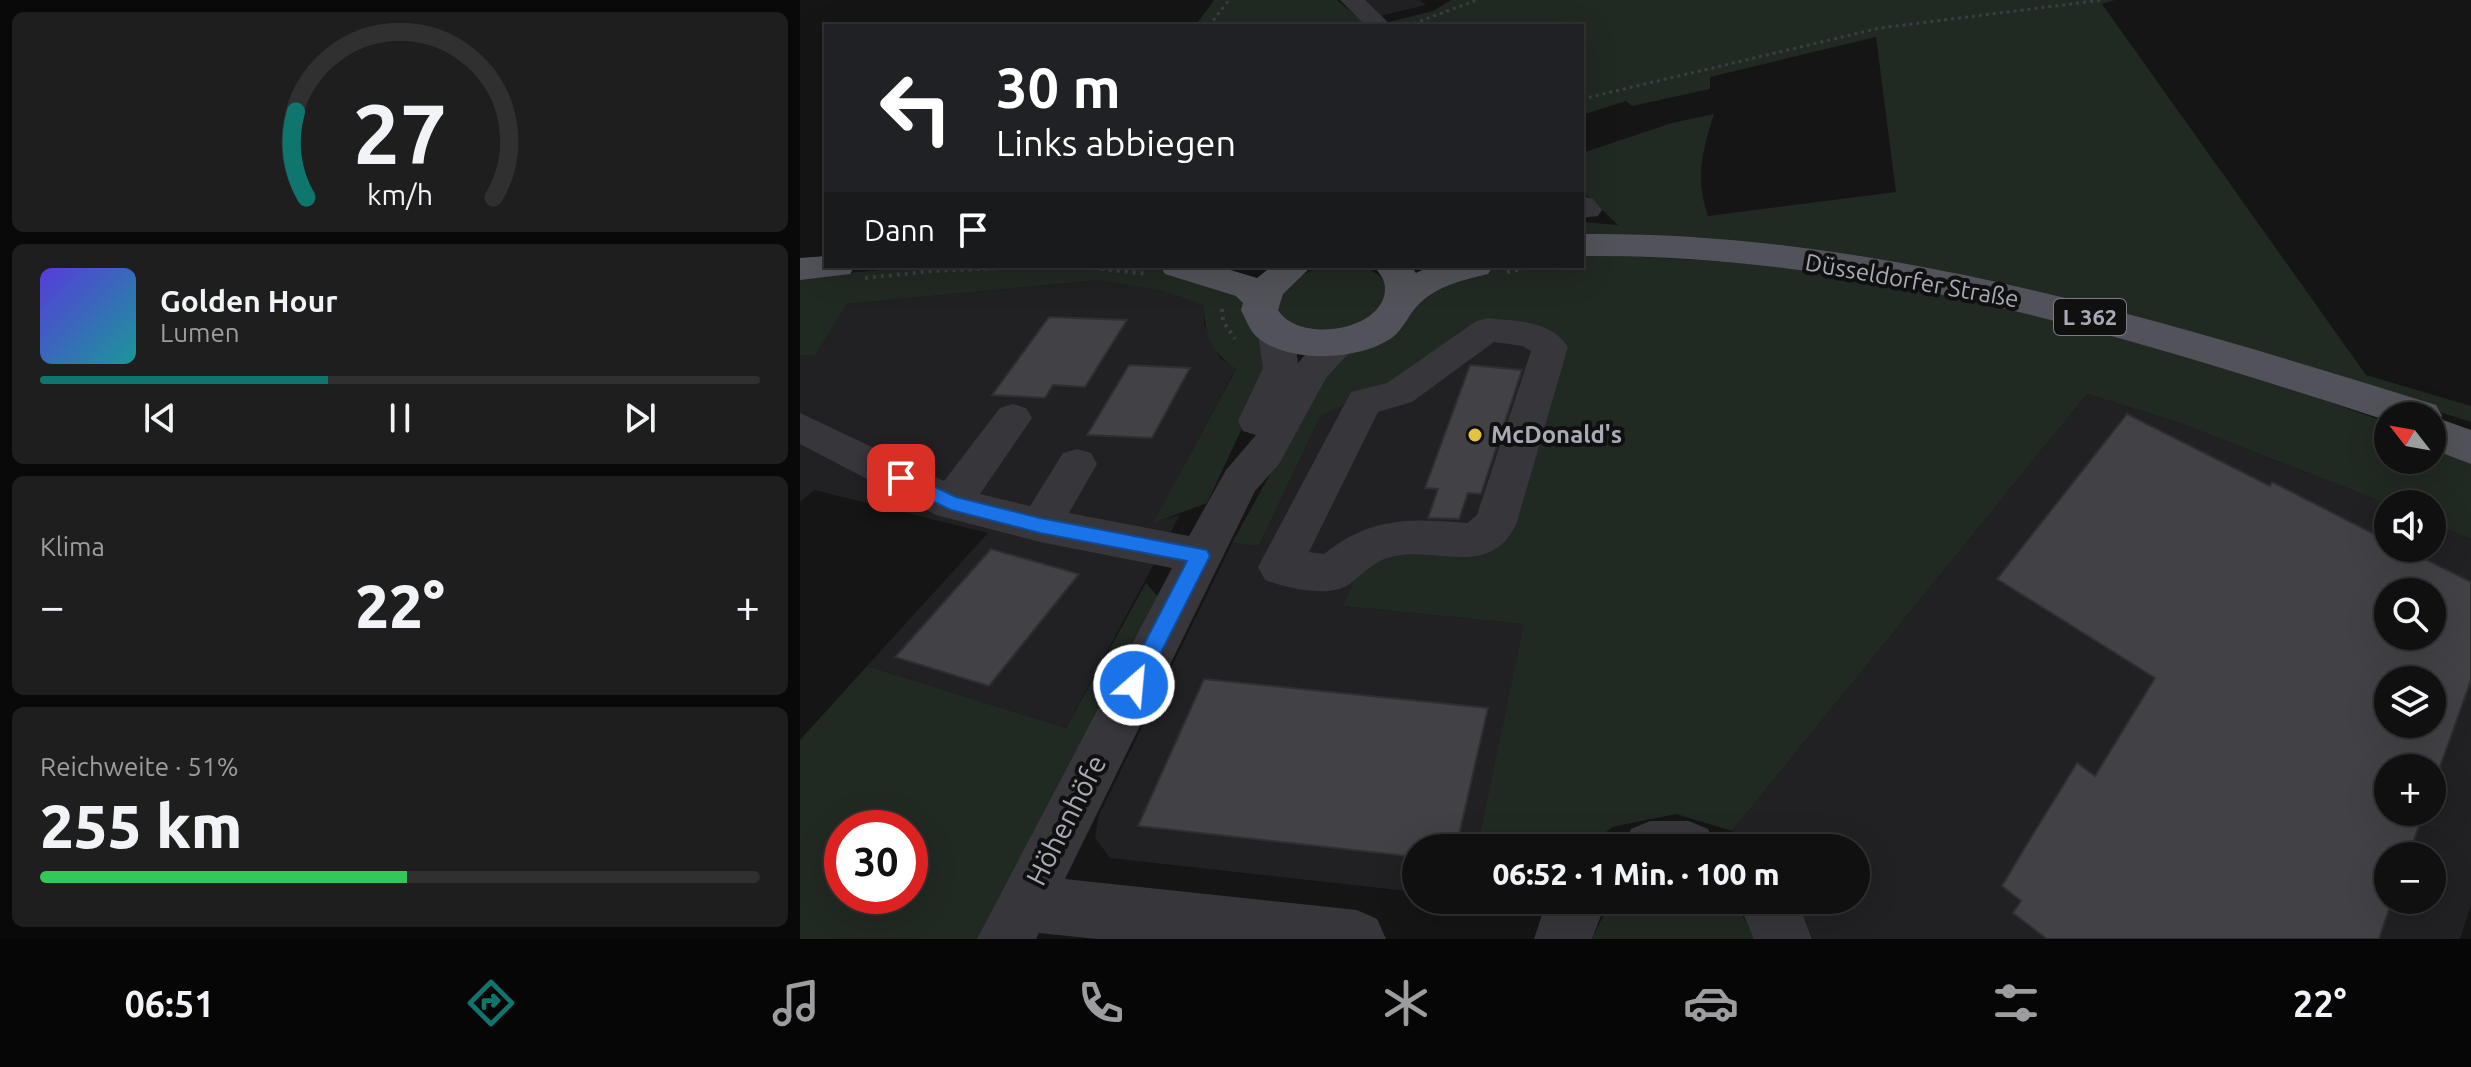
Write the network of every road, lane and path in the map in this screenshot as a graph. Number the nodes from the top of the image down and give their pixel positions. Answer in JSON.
{"nodes":[{"id":1,"x":1229,"y":0,"type":"edge"},
{"id":2,"x":1351,"y":0,"type":"edge"},
{"id":3,"x":1477,"y":0,"type":"edge"},
{"id":4,"x":2097,"y":0,"type":"edge"},
{"id":5,"x":1211,"y":24,"type":"edge"},
{"id":6,"x":1378,"y":24,"type":"edge"},
{"id":7,"x":1411,"y":24,"type":"edge"},
{"id":8,"x":1584,"y":99,"type":"edge"},
{"id":9,"x":1584,"y":220,"type":"edge"},
{"id":10,"x":1003,"y":268,"type":"edge"},
{"id":11,"x":1184,"y":268,"type":"edge"},
{"id":12,"x":1291,"y":268,"type":"edge"},
{"id":13,"x":1467,"y":268,"type":"edge"},
{"id":14,"x":800,"y":269,"type":"edge"},
{"id":15,"x":848,"y":272,"type":"edge"},
{"id":16,"x":1397,"y":274,"type":"edge"},
{"id":17,"x":1261,"y":299,"type":"junction"},
{"id":18,"x":1276,"y":334,"type":"junction"},
{"id":19,"x":1341,"y":342,"type":"junction"},
{"id":20,"x":2327,"y":387,"type":"junction"},
{"id":21,"x":2376,"y":402,"type":"edge"},
{"id":22,"x":2374,"y":407,"type":"edge"},
{"id":23,"x":1013,"y":418,"type":"dead end"},
{"id":24,"x":2446,"y":423,"type":"edge"},
{"id":25,"x":800,"y":427,"type":"edge"},
{"id":26,"x":2471,"y":431,"type":"edge"},
{"id":27,"x":2446,"y":438,"type":"edge"},
{"id":28,"x":2471,"y":448,"type":"edge"},
{"id":29,"x":1077,"y":464,"type":"dead end"},
{"id":30,"x":1240,"y":481,"type":"junction"},
{"id":31,"x":951,"y":503,"type":"junction"},
{"id":32,"x":1040,"y":525,"type":"junction"},
{"id":33,"x":1200,"y":556,"type":"junction"},
{"id":34,"x":1280,"y":567,"type":"joint"},
{"id":35,"x":1571,"y":914,"type":"edge"},
{"id":36,"x":1775,"y":914,"type":"edge"},
{"id":37,"x":1015,"y":921,"type":"edge"},
{"id":38,"x":1357,"y":939,"type":"edge"},
{"id":39,"x":1563,"y":939,"type":"edge"},
{"id":40,"x":1783,"y":939,"type":"edge"}],
"edges":[{"from":1,"to":5,"type":"path"},
{"from":2,"to":6,"type":"street"},
{"from":3,"to":7,"type":"path"},
{"from":4,"to":8,"type":"path"},
{"from":9,"to":20,"type":"main road","name":"Düsseldorfer Straße","number":"L 362"},
{"from":10,"to":15,"type":"path"},
{"from":11,"to":17,"type":"main road"},
{"from":12,"to":17,"type":"main road"},
{"from":13,"to":16,"type":"main road"},
{"from":14,"to":15,"type":"main road"},
{"from":16,"to":19,"type":"main road"},
{"from":17,"to":18,"type":"main road"},
{"from":18,"to":19,"type":"main road"},
{"from":18,"to":30,"type":"street","name":"Höhenhöfe"},
{"from":19,"to":30,"type":"street","name":"Höhenhöfe"},
{"from":20,"to":21,"type":"main road","name":"Düsseldorfer Straße","number":"L 362"},
{"from":20,"to":22,"type":"main road","name":"Düsseldorfer Straße","number":"L 362"},
{"from":23,"to":31,"type":"street"},
{"from":24,"to":26,"type":"main road"},
{"from":25,"to":31,"type":"street"},
{"from":27,"to":28,"type":"main road"},
{"from":29,"to":32,"type":"street"},
{"from":30,"to":33,"type":"street","name":"Höhenhöfe"},
{"from":31,"to":32,"type":"street"},
{"from":32,"to":33,"type":"street"},
{"from":33,"to":37,"type":"street","name":"Höhenhöfe"},
{"from":34,"to":34,"type":"street"},
{"from":35,"to":39,"type":"street"},
{"from":36,"to":40,"type":"street"},
{"from":37,"to":38,"type":"street","name":"Höhenhöfe"}]}
